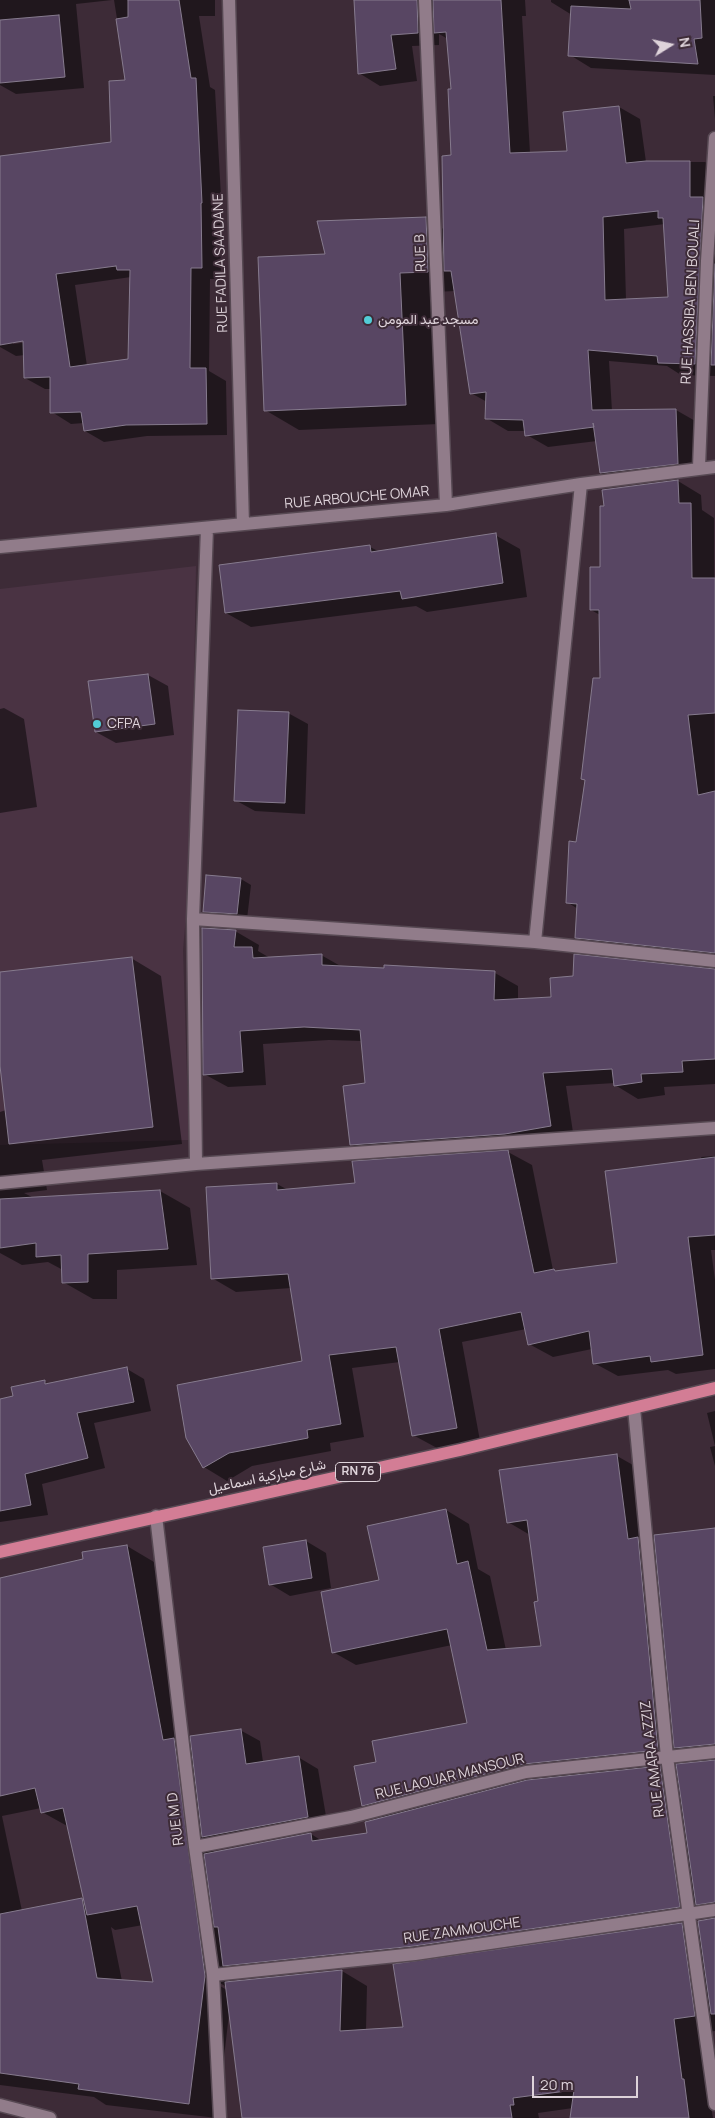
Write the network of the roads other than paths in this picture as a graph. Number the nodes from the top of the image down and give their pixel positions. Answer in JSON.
{"nodes":[{"id":1,"x":229,"y":0,"type":"edge"},
{"id":2,"x":425,"y":0,"type":"edge"},
{"id":3,"x":715,"y":138,"type":"edge"},
{"id":4,"x":715,"y":467,"type":"edge"},
{"id":5,"x":699,"y":468,"type":"junction"},
{"id":6,"x":580,"y":484,"type":"junction"},
{"id":7,"x":446,"y":505,"type":"junction"},
{"id":8,"x":243,"y":524,"type":"junction"},
{"id":9,"x":207,"y":528,"type":"junction"},
{"id":10,"x":0,"y":548,"type":"edge"},
{"id":11,"x":193,"y":919,"type":"junction"},
{"id":12,"x":535,"y":942,"type":"junction"},
{"id":13,"x":715,"y":961,"type":"edge"},
{"id":14,"x":715,"y":1128,"type":"edge"},
{"id":15,"x":196,"y":1164,"type":"junction"},
{"id":16,"x":0,"y":1182,"type":"edge"},
{"id":17,"x":715,"y":1388,"type":"edge"},
{"id":18,"x":634,"y":1408,"type":"junction"},
{"id":19,"x":156,"y":1516,"type":"junction"},
{"id":20,"x":0,"y":1552,"type":"edge"},
{"id":21,"x":715,"y":1752,"type":"edge"},
{"id":22,"x":667,"y":1757,"type":"junction"},
{"id":23,"x":195,"y":1847,"type":"junction"},
{"id":24,"x":715,"y":1910,"type":"edge"},
{"id":25,"x":688,"y":1914,"type":"junction"},
{"id":26,"x":213,"y":1975,"type":"junction"},
{"id":27,"x":715,"y":2104,"type":"edge"},
{"id":28,"x":0,"y":2106,"type":"edge"},
{"id":29,"x":50,"y":2118,"type":"edge"},
{"id":30,"x":220,"y":2118,"type":"edge"}],
"edges":[{"from":1,"to":8,"type":"street","name":"RUE FADILA SAADANE"},
{"from":2,"to":7,"type":"street","name":"RUE B"},
{"from":3,"to":5,"type":"street","name":"RUE HASSIBA BEN BOUALI"},
{"from":4,"to":5,"type":"street","name":"RUE ARBOUCHE OMAR"},
{"from":5,"to":6,"type":"street","name":"RUE ARBOUCHE OMAR"},
{"from":6,"to":7,"type":"street","name":"RUE ARBOUCHE OMAR"},
{"from":6,"to":12,"type":"street"},
{"from":7,"to":8,"type":"street","name":"RUE ARBOUCHE OMAR"},
{"from":8,"to":9,"type":"street","name":"RUE ARBOUCHE OMAR"},
{"from":9,"to":10,"type":"street","name":"RUE ARBOUCHE OMAR"},
{"from":9,"to":11,"type":"street"},
{"from":11,"to":12,"type":"street"},
{"from":11,"to":15,"type":"street"},
{"from":12,"to":13,"type":"street"},
{"from":14,"to":15,"type":"street"},
{"from":15,"to":16,"type":"street"},
{"from":17,"to":18,"type":"main road","name":"شارع مباركية اسماعيل","number":"RN 76"},
{"from":18,"to":19,"type":"main road","name":"شارع مباركية اسماعيل","number":"RN 76"},
{"from":18,"to":22,"type":"street","name":"RUE AMARA AZZIZ"},
{"from":19,"to":20,"type":"main road","name":"شارع مباركية اسماعيل","number":"RN 76"},
{"from":19,"to":23,"type":"street","name":"RUE M D"},
{"from":21,"to":22,"type":"street","name":"RUE LAOUAR MANSOUR"},
{"from":22,"to":23,"type":"street","name":"RUE LAOUAR MANSOUR"},
{"from":22,"to":25,"type":"street","name":"RUE AMARA AZZIZ"},
{"from":23,"to":26,"type":"street","name":"RUE M D"},
{"from":24,"to":25,"type":"street","name":"RUE ZAMMOUCHE"},
{"from":25,"to":26,"type":"street","name":"RUE ZAMMOUCHE"},
{"from":25,"to":27,"type":"street","name":"RUE AMARA AZZIZ"},
{"from":26,"to":30,"type":"street","name":"RUE M D"},
{"from":28,"to":29,"type":"street"}]}
